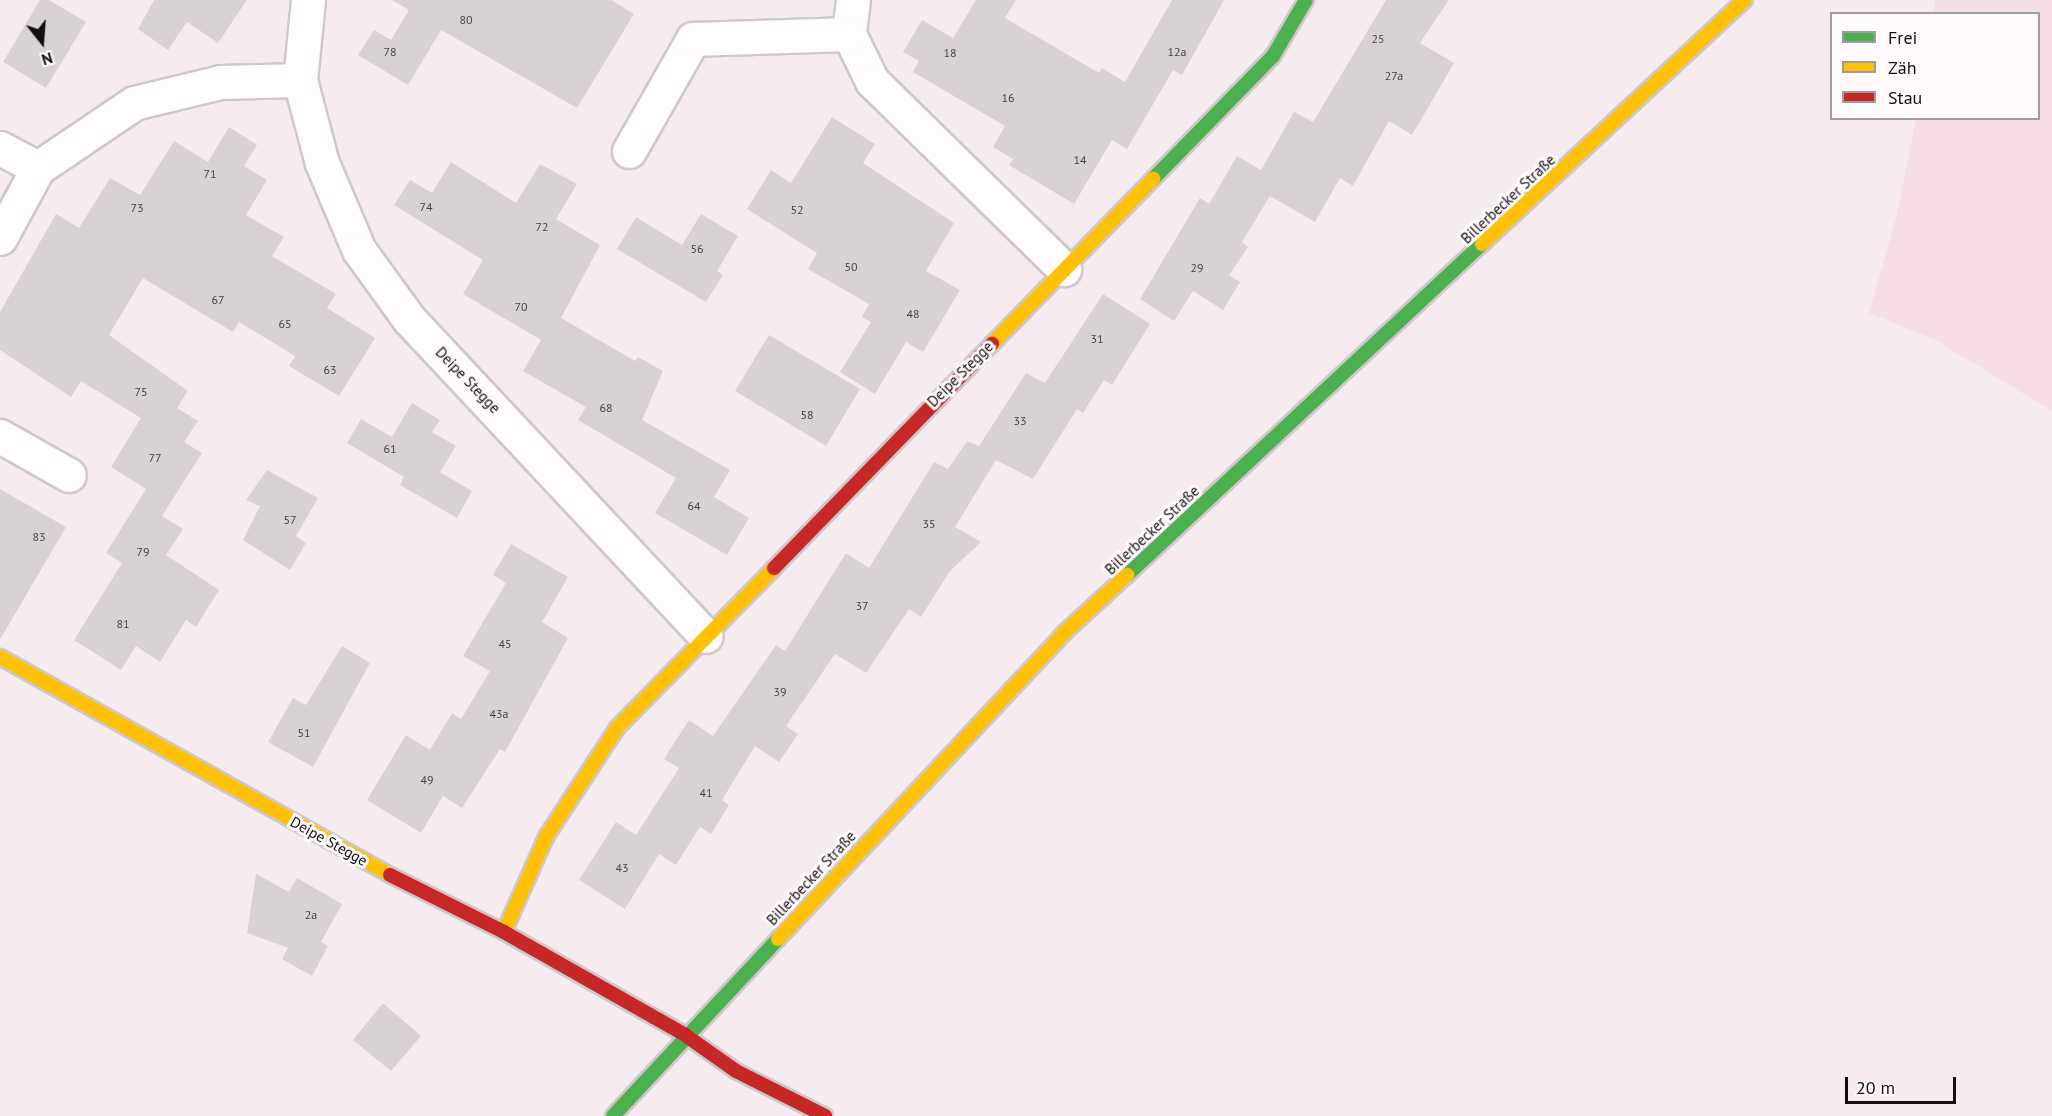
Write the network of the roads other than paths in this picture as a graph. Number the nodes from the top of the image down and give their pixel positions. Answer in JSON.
{"nodes":[{"id":1,"x":308,"y":0,"type":"edge"},
{"id":2,"x":853,"y":0,"type":"edge"},
{"id":3,"x":1306,"y":0,"type":"edge"},
{"id":4,"x":1745,"y":0,"type":"edge"},
{"id":5,"x":849,"y":34,"type":"junction"},
{"id":6,"x":300,"y":80,"type":"junction"},
{"id":7,"x":0,"y":148,"type":"edge"},
{"id":8,"x":629,"y":151,"type":"dead end"},
{"id":9,"x":38,"y":168,"type":"junction"},
{"id":10,"x":0,"y":238,"type":"edge"},
{"id":11,"x":1064,"y":269,"type":"junction"},
{"id":12,"x":0,"y":436,"type":"edge"},
{"id":13,"x":69,"y":475,"type":"dead end"},
{"id":14,"x":706,"y":636,"type":"junction"},
{"id":15,"x":0,"y":657,"type":"edge"},
{"id":16,"x":504,"y":932,"type":"junction"},
{"id":17,"x":685,"y":1035,"type":"junction"},
{"id":18,"x":613,"y":1116,"type":"edge"},
{"id":19,"x":825,"y":1116,"type":"edge"}],
"edges":[{"from":1,"to":6,"type":"street","name":"Deipe Stegge"},
{"from":2,"to":5,"type":"street"},
{"from":3,"to":11,"type":"street","name":"Deipe Stegge"},
{"from":4,"to":17,"type":"street","name":"Billerbecker Straße"},
{"from":5,"to":8,"type":"street"},
{"from":5,"to":11,"type":"street"},
{"from":6,"to":9,"type":"street"},
{"from":6,"to":14,"type":"street","name":"Deipe Stegge"},
{"from":7,"to":9,"type":"street"},
{"from":9,"to":10,"type":"street"},
{"from":11,"to":14,"type":"street","name":"Deipe Stegge"},
{"from":12,"to":13,"type":"street"},
{"from":14,"to":16,"type":"street","name":"Deipe Stegge"},
{"from":15,"to":16,"type":"street","name":"Deipe Stegge"},
{"from":16,"to":17,"type":"street","name":"Deipe Stegge"},
{"from":17,"to":18,"type":"street","name":"Billerbecker Straße"},
{"from":17,"to":19,"type":"street","name":"Deipe Stegge"}]}
